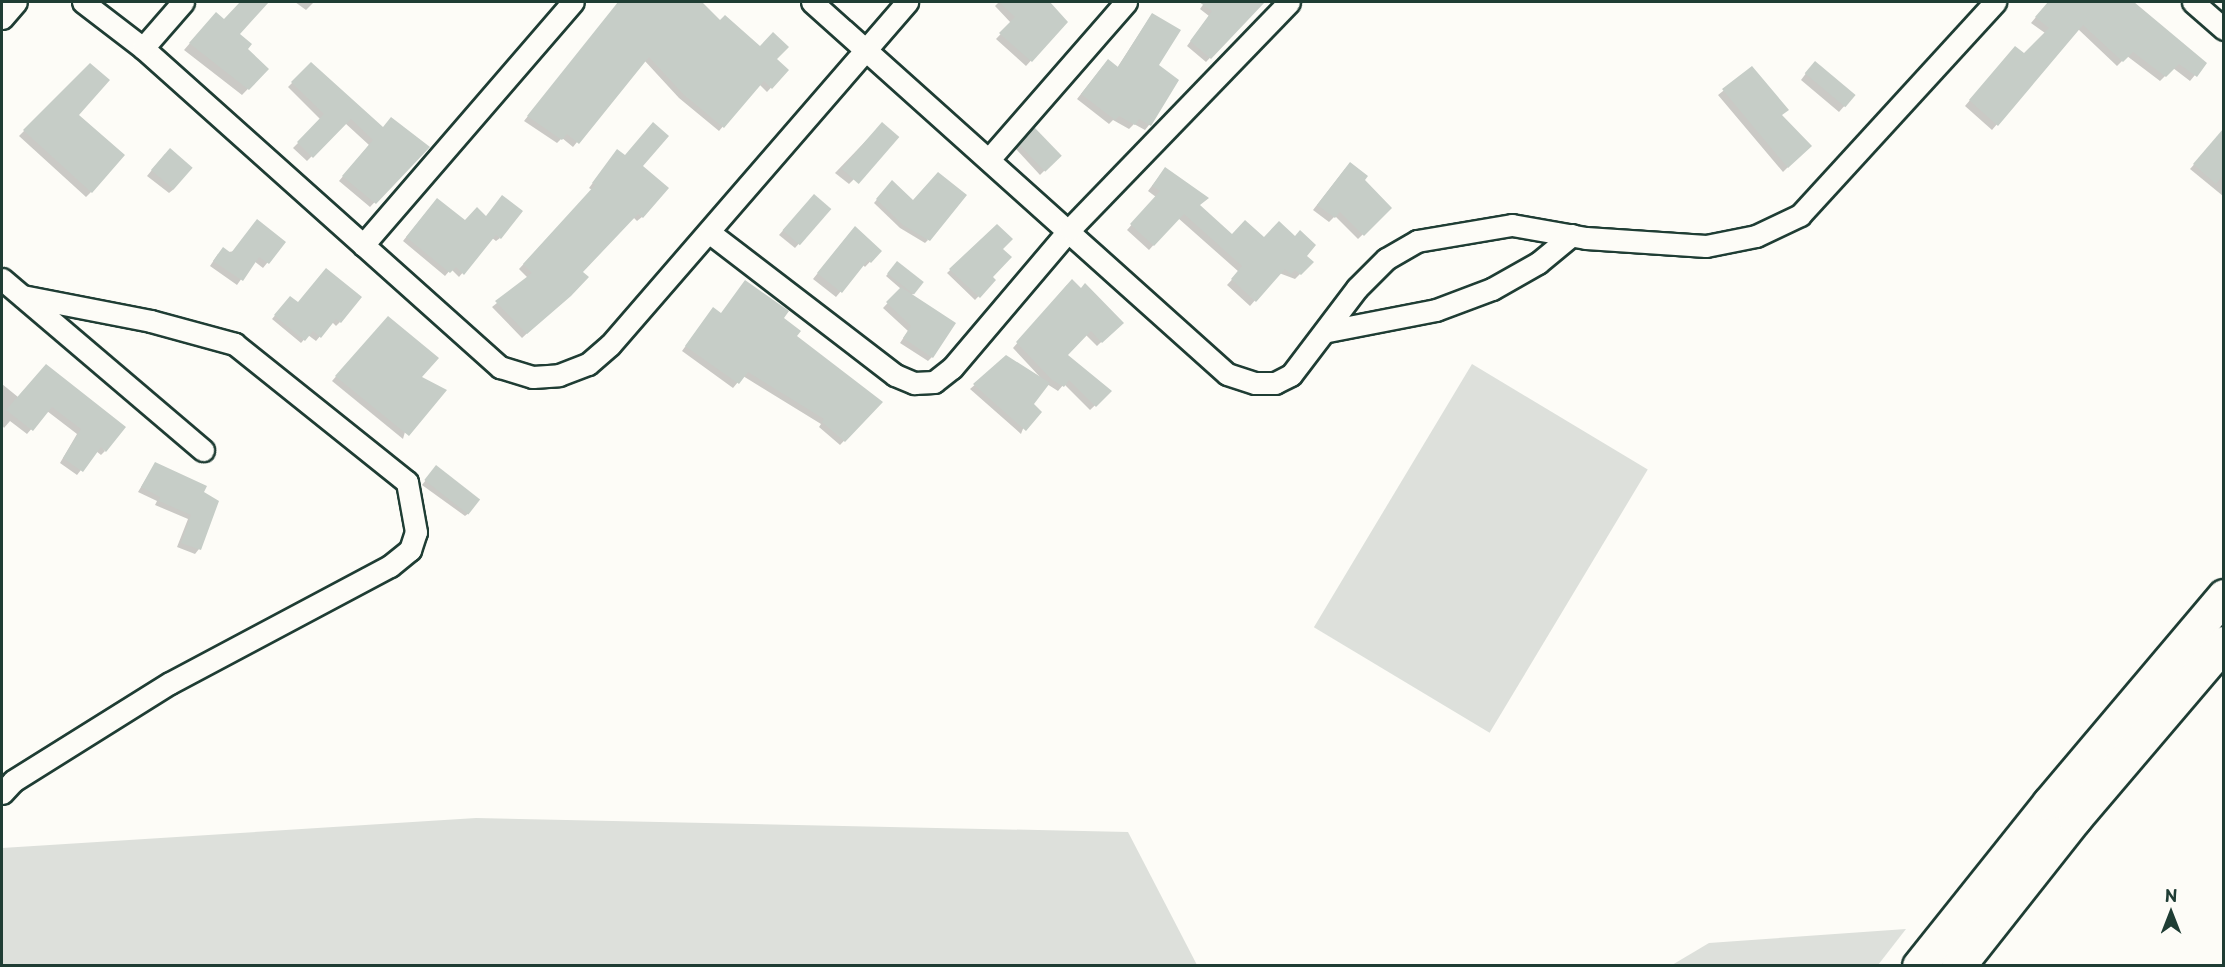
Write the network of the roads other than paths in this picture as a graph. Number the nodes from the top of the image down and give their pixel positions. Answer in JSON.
{"nodes":[{"id":1,"x":16,"y":2,"type":"edge"},
{"id":2,"x":83,"y":2,"type":"edge"},
{"id":3,"x":183,"y":2,"type":"edge"},
{"id":4,"x":573,"y":2,"type":"edge"},
{"id":5,"x":812,"y":2,"type":"edge"},
{"id":6,"x":907,"y":2,"type":"edge"},
{"id":7,"x":1126,"y":2,"type":"edge"},
{"id":8,"x":1289,"y":2,"type":"edge"},
{"id":9,"x":1995,"y":2,"type":"edge"},
{"id":10,"x":2193,"y":2,"type":"edge"},
{"id":11,"x":2,"y":18,"type":"edge"},
{"id":12,"x":2223,"y":29,"type":"edge"},
{"id":13,"x":143,"y":48,"type":"junction"},
{"id":14,"x":866,"y":48,"type":"junction"},
{"id":15,"x":990,"y":158,"type":"junction"},
{"id":16,"x":1070,"y":229,"type":"junction"},
{"id":17,"x":710,"y":233,"type":"junction"},
{"id":18,"x":1572,"y":235,"type":"junction"},
{"id":19,"x":363,"y":245,"type":"junction"},
{"id":20,"x":2,"y":279,"type":"edge"},
{"id":21,"x":22,"y":296,"type":"junction"},
{"id":22,"x":1328,"y":331,"type":"junction"},
{"id":23,"x":203,"y":450,"type":"dead end"},
{"id":24,"x":2223,"y":596,"type":"edge"},
{"id":25,"x":2223,"y":643,"type":"edge"},
{"id":26,"x":2,"y":793,"type":"edge"},
{"id":27,"x":1919,"y":966,"type":"edge"},
{"id":28,"x":1958,"y":966,"type":"edge"}],
"edges":[{"from":1,"to":11,"type":"street"},
{"from":2,"to":13,"type":"street"},
{"from":3,"to":13,"type":"street"},
{"from":4,"to":19,"type":"street"},
{"from":5,"to":14,"type":"street"},
{"from":6,"to":14,"type":"street"},
{"from":7,"to":15,"type":"street"},
{"from":8,"to":16,"type":"street"},
{"from":9,"to":18,"type":"street"},
{"from":10,"to":12,"type":"street"},
{"from":13,"to":19,"type":"street"},
{"from":14,"to":15,"type":"street"},
{"from":14,"to":17,"type":"street"},
{"from":15,"to":16,"type":"street"},
{"from":16,"to":17,"type":"street"},
{"from":16,"to":22,"type":"street"},
{"from":17,"to":19,"type":"street"},
{"from":18,"to":22,"type":"street"},
{"from":18,"to":22,"type":"street"},
{"from":20,"to":21,"type":"street"},
{"from":21,"to":23,"type":"street"},
{"from":21,"to":26,"type":"street"},
{"from":24,"to":27,"type":"main road"},
{"from":25,"to":28,"type":"main road"}]}
